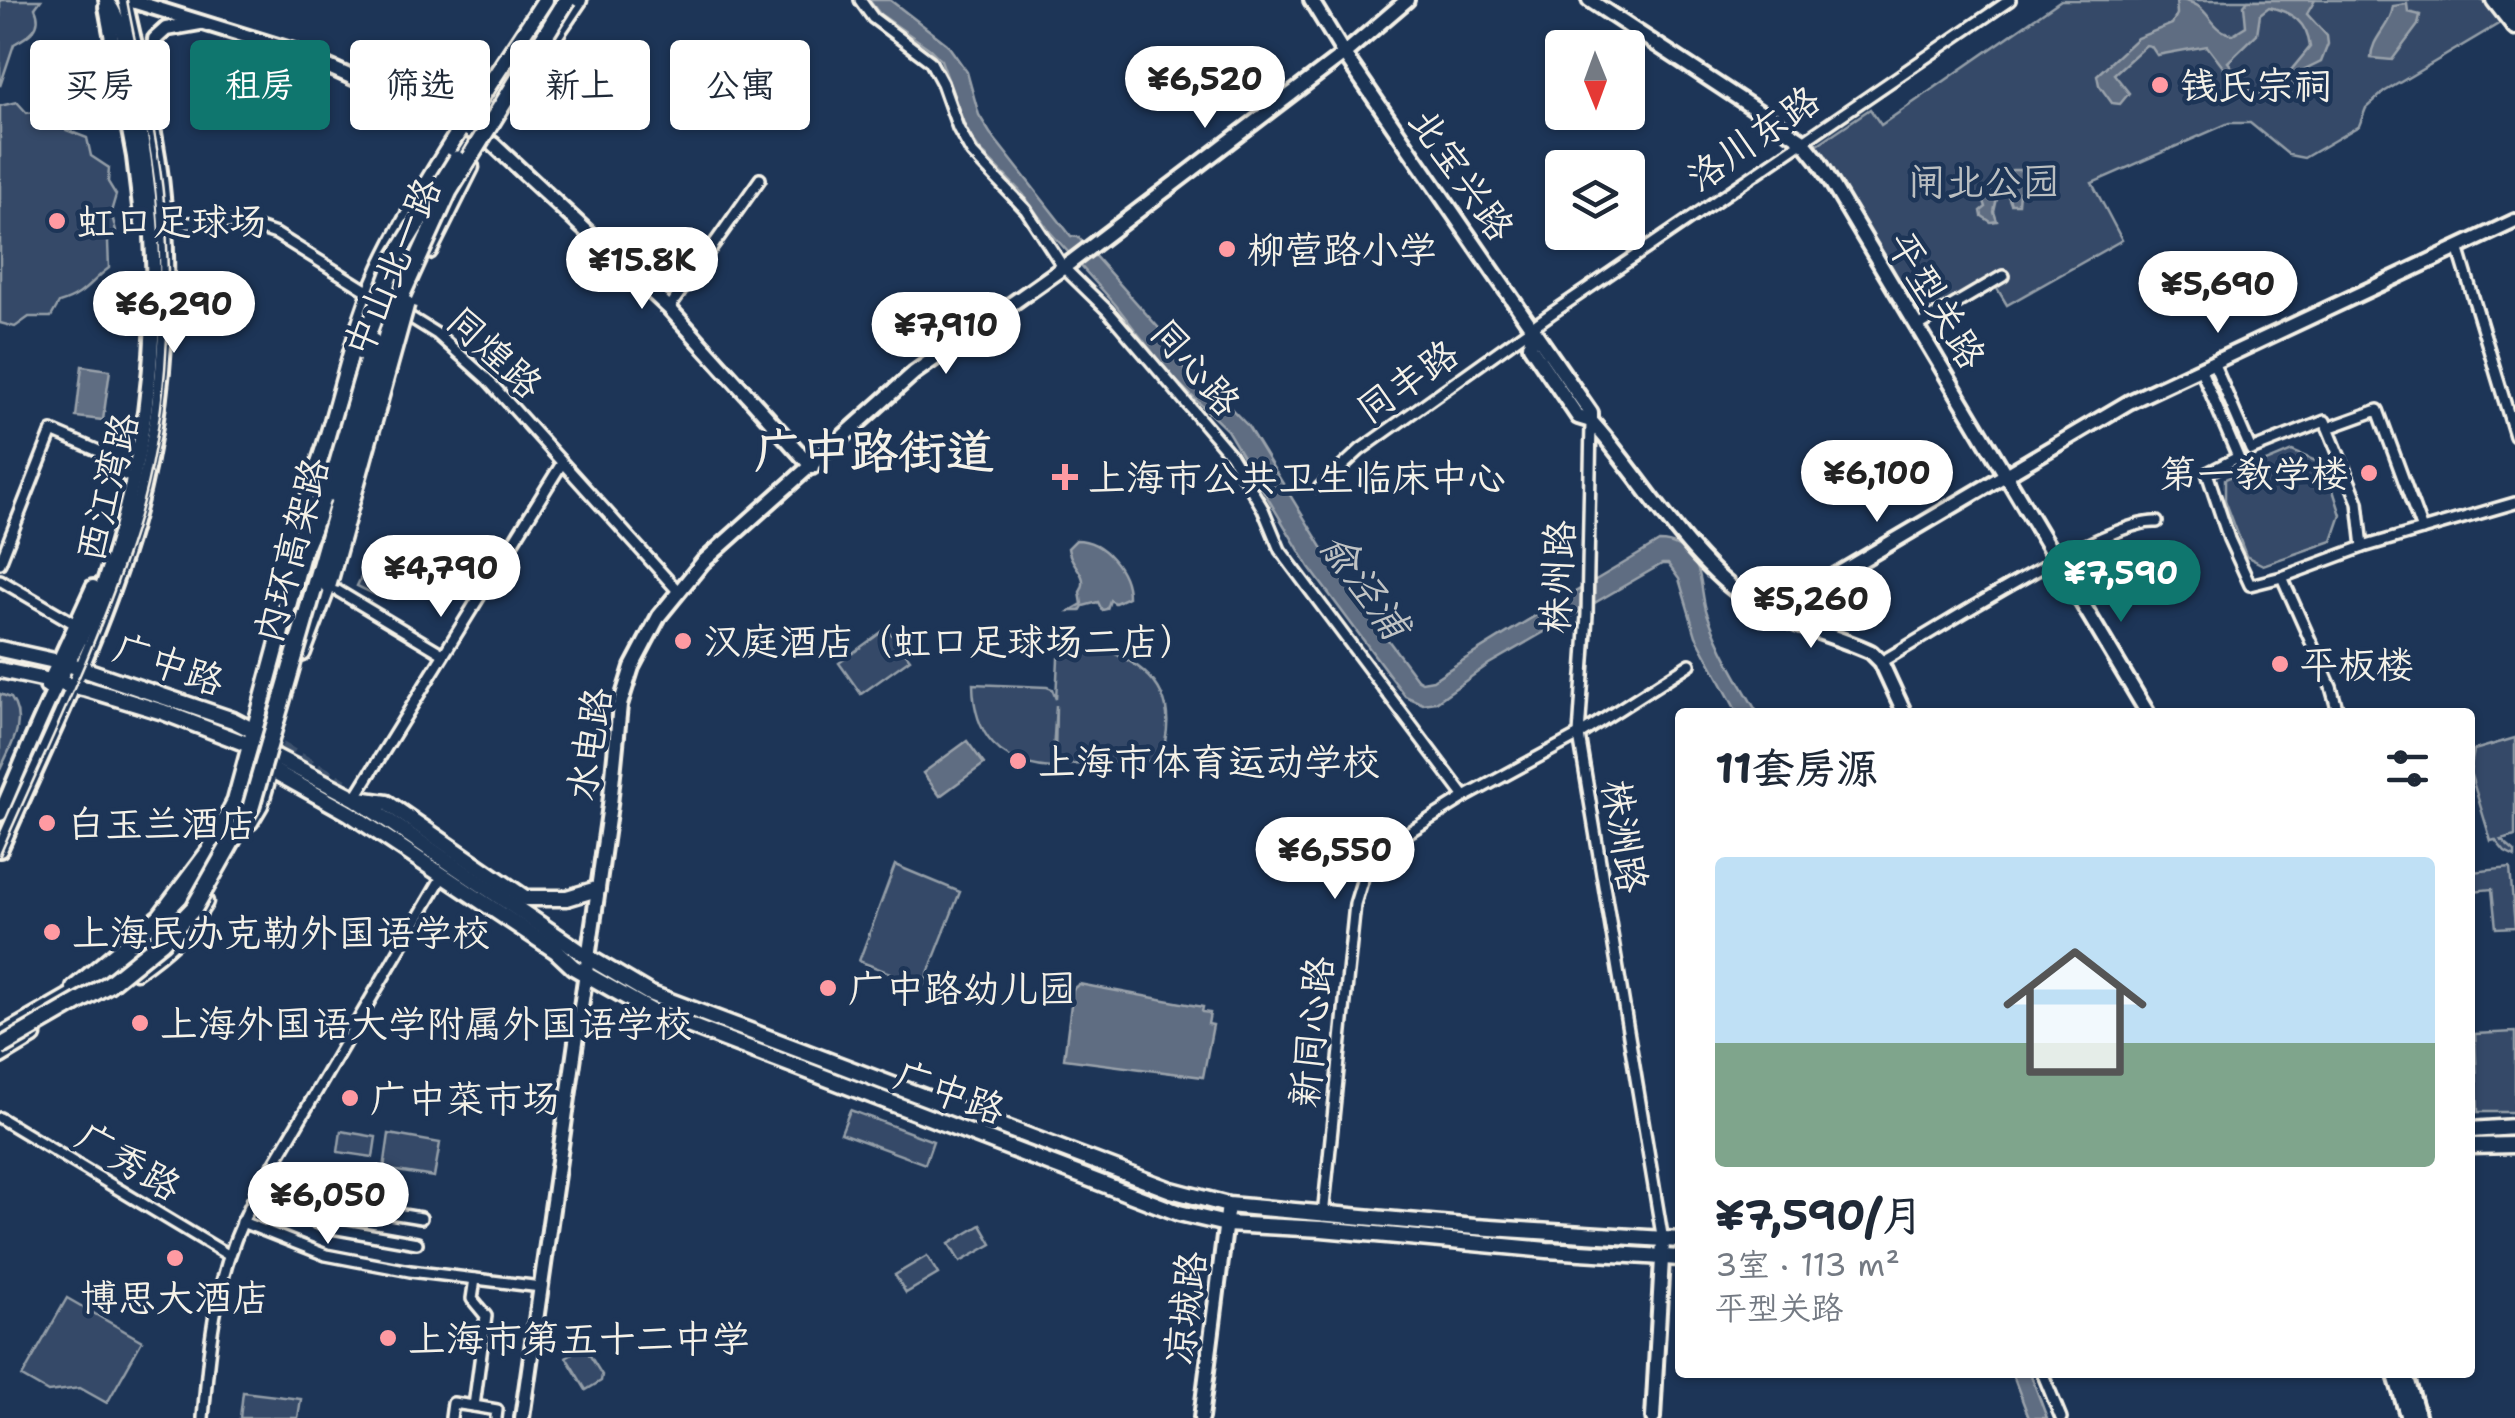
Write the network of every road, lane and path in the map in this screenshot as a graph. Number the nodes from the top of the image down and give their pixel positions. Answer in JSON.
{"nodes":[{"id":1,"x":106,"y":0,"type":"edge"},
{"id":2,"x":127,"y":0,"type":"edge"},
{"id":3,"x":545,"y":0,"type":"edge"},
{"id":4,"x":556,"y":0,"type":"edge"},
{"id":5,"x":567,"y":0,"type":"edge"},
{"id":6,"x":579,"y":0,"type":"edge"},
{"id":7,"x":860,"y":0,"type":"edge"},
{"id":8,"x":1311,"y":0,"type":"edge"},
{"id":9,"x":1408,"y":0,"type":"edge"},
{"id":10,"x":1589,"y":0,"type":"edge"},
{"id":11,"x":2010,"y":0,"type":"edge"},
{"id":12,"x":2494,"y":0,"type":"edge"},
{"id":13,"x":2511,"y":1,"type":"edge"},
{"id":14,"x":176,"y":6,"type":"edge"},
{"id":15,"x":2515,"y":16,"type":"edge"},
{"id":16,"x":204,"y":23,"type":"junction"},
{"id":17,"x":2515,"y":27,"type":"edge"},
{"id":18,"x":135,"y":40,"type":"edge"},
{"id":19,"x":155,"y":40,"type":"edge"},
{"id":20,"x":1344,"y":54,"type":"junction"},
{"id":21,"x":350,"y":76,"type":"edge"},
{"id":22,"x":490,"y":84,"type":"edge"},
{"id":23,"x":153,"y":130,"type":"edge"},
{"id":24,"x":460,"y":130,"type":"edge"},
{"id":25,"x":468,"y":130,"type":"edge"},
{"id":26,"x":484,"y":139,"type":"junction"},
{"id":27,"x":1802,"y":140,"type":"junction"},
{"id":28,"x":462,"y":151,"type":"junction"},
{"id":29,"x":760,"y":179,"type":"dead end"},
{"id":30,"x":2515,"y":220,"type":"edge"},
{"id":31,"x":165,"y":223,"type":"junction"},
{"id":32,"x":424,"y":242,"type":"junction"},
{"id":33,"x":2458,"y":247,"type":"junction"},
{"id":34,"x":1066,"y":265,"type":"junction"},
{"id":35,"x":2003,"y":276,"type":"dead end"},
{"id":36,"x":371,"y":294,"type":"junction"},
{"id":37,"x":669,"y":308,"type":"junction"},
{"id":38,"x":400,"y":310,"type":"junction"},
{"id":39,"x":1918,"y":326,"type":"junction"},
{"id":40,"x":1532,"y":328,"type":"junction"},
{"id":41,"x":2207,"y":365,"type":"junction"},
{"id":42,"x":1591,"y":421,"type":"junction"},
{"id":43,"x":2328,"y":428,"type":"junction"},
{"id":44,"x":2515,"y":436,"type":"edge"},
{"id":45,"x":133,"y":447,"type":"junction"},
{"id":46,"x":2251,"y":450,"type":"junction"},
{"id":47,"x":108,"y":456,"type":"junction"},
{"id":48,"x":2238,"y":456,"type":"junction"},
{"id":49,"x":562,"y":463,"type":"junction"},
{"id":50,"x":812,"y":466,"type":"junction"},
{"id":51,"x":2004,"y":474,"type":"junction"},
{"id":52,"x":127,"y":476,"type":"junction"},
{"id":53,"x":1319,"y":488,"type":"dead end"},
{"id":54,"x":2515,"y":504,"type":"edge"},
{"id":55,"x":2157,"y":522,"type":"dead end"},
{"id":56,"x":2422,"y":530,"type":"junction"},
{"id":57,"x":2363,"y":546,"type":"junction"},
{"id":58,"x":304,"y":547,"type":"junction"},
{"id":59,"x":2058,"y":560,"type":"junction"},
{"id":60,"x":0,"y":563,"type":"edge"},
{"id":61,"x":2282,"y":577,"type":"junction"},
{"id":62,"x":0,"y":580,"type":"edge"},
{"id":63,"x":328,"y":585,"type":"junction"},
{"id":64,"x":677,"y":590,"type":"junction"},
{"id":65,"x":1772,"y":613,"type":"junction"},
{"id":66,"x":77,"y":625,"type":"junction"},
{"id":67,"x":0,"y":648,"type":"edge"},
{"id":68,"x":302,"y":654,"type":"junction"},
{"id":69,"x":443,"y":654,"type":"junction"},
{"id":70,"x":0,"y":661,"type":"edge"},
{"id":71,"x":1881,"y":662,"type":"junction"},
{"id":72,"x":69,"y":664,"type":"junction"},
{"id":73,"x":1690,"y":664,"type":"dead end"},
{"id":74,"x":17,"y":665,"type":"tunnel mouth"},
{"id":75,"x":0,"y":670,"type":"edge"},
{"id":76,"x":60,"y":683,"type":"junction"},
{"id":77,"x":1902,"y":708,"type":"edge"},
{"id":78,"x":2145,"y":708,"type":"edge"},
{"id":79,"x":2337,"y":708,"type":"edge"},
{"id":80,"x":1579,"y":735,"type":"junction"},
{"id":81,"x":254,"y":739,"type":"junction"},
{"id":82,"x":272,"y":762,"type":"junction"},
{"id":83,"x":316,"y":789,"type":"dead end"},
{"id":84,"x":1465,"y":797,"type":"junction"},
{"id":85,"x":0,"y":798,"type":"edge"},
{"id":86,"x":355,"y":798,"type":"junction"},
{"id":87,"x":0,"y":814,"type":"edge"},
{"id":88,"x":400,"y":848,"type":"junction"},
{"id":89,"x":0,"y":850,"type":"edge"},
{"id":90,"x":456,"y":860,"type":"dead end"},
{"id":91,"x":442,"y":876,"type":"junction"},
{"id":92,"x":597,"y":889,"type":"junction"},
{"id":93,"x":567,"y":943,"type":"junction"},
{"id":94,"x":588,"y":957,"type":"junction"},
{"id":95,"x":586,"y":974,"type":"junction"},
{"id":96,"x":0,"y":1034,"type":"edge"},
{"id":97,"x":0,"y":1047,"type":"edge"},
{"id":98,"x":0,"y":1056,"type":"edge"},
{"id":99,"x":0,"y":1118,"type":"edge"},
{"id":100,"x":2515,"y":1127,"type":"edge"},
{"id":101,"x":2475,"y":1130,"type":"edge"},
{"id":102,"x":2515,"y":1145,"type":"edge"},
{"id":103,"x":2475,"y":1146,"type":"edge"},
{"id":104,"x":270,"y":1171,"type":"junction"},
{"id":105,"x":253,"y":1200,"type":"junction"},
{"id":106,"x":1228,"y":1204,"type":"junction"},
{"id":107,"x":421,"y":1218,"type":"dead end"},
{"id":108,"x":1322,"y":1220,"type":"junction"},
{"id":109,"x":242,"y":1222,"type":"junction"},
{"id":110,"x":1226,"y":1224,"type":"junction"},
{"id":111,"x":1675,"y":1240,"type":"edge"},
{"id":112,"x":1663,"y":1241,"type":"junction"},
{"id":113,"x":418,"y":1243,"type":"dead end"},
{"id":114,"x":228,"y":1255,"type":"junction"},
{"id":115,"x":1675,"y":1258,"type":"edge"},
{"id":116,"x":1664,"y":1259,"type":"junction"},
{"id":117,"x":475,"y":1279,"type":"junction"},
{"id":118,"x":541,"y":1287,"type":"junction"},
{"id":119,"x":2044,"y":1378,"type":"edge"},
{"id":120,"x":2396,"y":1378,"type":"edge"},
{"id":121,"x":2407,"y":1378,"type":"edge"},
{"id":122,"x":474,"y":1406,"type":"junction"},
{"id":123,"x":203,"y":1418,"type":"edge"},
{"id":124,"x":451,"y":1418,"type":"edge"},
{"id":125,"x":496,"y":1418,"type":"edge"},
{"id":126,"x":522,"y":1418,"type":"edge"},
{"id":127,"x":1201,"y":1418,"type":"edge"},
{"id":128,"x":1654,"y":1418,"type":"edge"},
{"id":129,"x":2061,"y":1418,"type":"edge"},
{"id":130,"x":2408,"y":1418,"type":"edge"},
{"id":131,"x":2419,"y":1418,"type":"edge"}],
"edges":[{"from":1,"to":45,"type":"main road"},
{"from":1,"to":72,"type":"main road"},
{"from":2,"to":14,"type":"main road"},
{"from":2,"to":18,"type":"main road","name":"西江湾路"},
{"from":3,"to":22,"type":"main road","name":"中山北一路"},
{"from":4,"to":28,"type":"highway","name":"内环高架路"},
{"from":5,"to":32,"type":"highway","name":"内环高架路","bridge":true},
{"from":6,"to":26,"type":"main road","name":"中山北一路"},
{"from":7,"to":34,"type":"street","name":"同心路"},
{"from":8,"to":20,"type":"main road","name":"北宝兴路"},
{"from":9,"to":20,"type":"main road","name":"水电路"},
{"from":10,"to":27,"type":"main road","name":"平型关路"},
{"from":11,"to":27,"type":"street","name":"洛川东路"},
{"from":12,"to":17,"type":"main road"},
{"from":13,"to":15,"type":"highway"},
{"from":14,"to":16,"type":"main road"},
{"from":16,"to":19,"type":"main road"},
{"from":16,"to":21,"type":"main road"},
{"from":20,"to":34,"type":"main road","name":"水电路"},
{"from":20,"to":40,"type":"main road","name":"北宝兴路"},
{"from":23,"to":31,"type":"main road","name":"西江湾路"},
{"from":24,"to":36,"type":"main road","name":"中山北一路"},
{"from":25,"to":26,"type":"main road"},
{"from":26,"to":37,"type":"main road"},
{"from":26,"to":38,"type":"main road","name":"中山北一路"},
{"from":27,"to":39,"type":"main road","name":"平型关路"},
{"from":27,"to":40,"type":"street","name":"洛川东路"},
{"from":28,"to":58,"type":"highway","bridge":true},
{"from":28,"to":96,"type":"highway","name":"内环高架路","bridge":true},
{"from":29,"to":37,"type":"street"},
{"from":30,"to":33,"type":"main road"},
{"from":31,"to":36,"type":"street","name":"同煌路"},
{"from":31,"to":72,"type":"main road","name":"西江湾路"},
{"from":32,"to":63,"type":"highway","bridge":true},
{"from":32,"to":97,"type":"highway","name":"内环高架路","bridge":true},
{"from":33,"to":41,"type":"main road"},
{"from":33,"to":44,"type":"street"},
{"from":34,"to":50,"type":"main road","name":"水电路"},
{"from":34,"to":84,"type":"street","name":"同心路"},
{"from":35,"to":39,"type":"street"},
{"from":36,"to":38,"type":"street","name":"同煌路"},
{"from":36,"to":58,"type":"main road","name":"中山北一路"},
{"from":37,"to":50,"type":"main road"},
{"from":38,"to":49,"type":"street","name":"同煌路"},
{"from":38,"to":68,"type":"main road","name":"中山北一路"},
{"from":39,"to":51,"type":"main road","name":"平型关路"},
{"from":40,"to":42,"type":"main road","name":"北宝兴路"},
{"from":40,"to":53,"type":"street","name":"同丰路"},
{"from":41,"to":46,"type":"street"},
{"from":41,"to":48,"type":"street"},
{"from":41,"to":51,"type":"main road"},
{"from":42,"to":65,"type":"main road","name":"北宝兴路"},
{"from":42,"to":80,"type":"street","name":"株州路"},
{"from":43,"to":46,"type":"street"},
{"from":43,"to":56,"type":"street"},
{"from":43,"to":57,"type":"street"},
{"from":45,"to":47,"type":"street"},
{"from":45,"to":52,"type":"main road"},
{"from":46,"to":48,"type":"street"},
{"from":47,"to":52,"type":"street"},
{"from":47,"to":60,"type":"street"},
{"from":48,"to":61,"type":"street"},
{"from":49,"to":64,"type":"street","name":"同煌路"},
{"from":49,"to":69,"type":"street"},
{"from":50,"to":64,"type":"main road","name":"水电路"},
{"from":51,"to":59,"type":"main road","name":"平型关路"},
{"from":51,"to":65,"type":"main road"},
{"from":52,"to":66,"type":"main road"},
{"from":54,"to":56,"type":"street"},
{"from":55,"to":59,"type":"street"},
{"from":56,"to":57,"type":"street"},
{"from":57,"to":61,"type":"street"},
{"from":58,"to":81,"type":"main road","name":"中山北一路"},
{"from":59,"to":71,"type":"street"},
{"from":59,"to":78,"type":"main road","name":"平型关路"},
{"from":61,"to":79,"type":"street"},
{"from":62,"to":66,"type":"street"},
{"from":63,"to":68,"type":"highway"},
{"from":63,"to":69,"type":"street"},
{"from":64,"to":92,"type":"main road","name":"水电路"},
{"from":65,"to":71,"type":"main road","name":"北宝兴路"},
{"from":66,"to":72,"type":"main road"},
{"from":67,"to":72,"type":"main road","name":"广中路"},
{"from":68,"to":82,"type":"main road","name":"中山北一路"},
{"from":69,"to":86,"type":"street"},
{"from":70,"to":74,"type":"main road"},
{"from":71,"to":77,"type":"main road"},
{"from":72,"to":76,"type":"main road"},
{"from":72,"to":76,"type":"main road","name":"西江湾路"},
{"from":72,"to":81,"type":"main road","name":"广中路"},
{"from":73,"to":80,"type":"street","name":"新同心路"},
{"from":75,"to":76,"type":"main road","name":"广中路"},
{"from":76,"to":81,"type":"main road","name":"广中路"},
{"from":76,"to":85,"type":"main road"},
{"from":76,"to":87,"type":"main road"},
{"from":76,"to":89,"type":"main road","name":"西江湾路"},
{"from":80,"to":84,"type":"street","name":"新同心路"},
{"from":80,"to":112,"type":"street","name":"株洲路"},
{"from":81,"to":82,"type":"main road"},
{"from":81,"to":96,"type":"main road","name":"中山北一路"},
{"from":82,"to":86,"type":"main road","name":"广中路"},
{"from":82,"to":88,"type":"main road","name":"广中路"},
{"from":82,"to":98,"type":"main road","name":"中山北一路"},
{"from":83,"to":88,"type":"main road"},
{"from":84,"to":108,"type":"street","name":"新同心路"},
{"from":86,"to":92,"type":"main road"},
{"from":86,"to":93,"type":"main road","name":"广中路"},
{"from":88,"to":91,"type":"main road","name":"广中路"},
{"from":90,"to":93,"type":"main road"},
{"from":91,"to":95,"type":"main road","name":"广中路"},
{"from":91,"to":104,"type":"street"},
{"from":92,"to":94,"type":"main road","name":"水电路"},
{"from":93,"to":94,"type":"main road","name":"广中路"},
{"from":94,"to":95,"type":"main road","name":"水电路"},
{"from":94,"to":106,"type":"main road","name":"广中路"},
{"from":95,"to":110,"type":"main road","name":"广中路"},
{"from":95,"to":118,"type":"main road","name":"水电路"},
{"from":99,"to":114,"type":"street","name":"广秀路"},
{"from":100,"to":101,"type":"main road"},
{"from":102,"to":103,"type":"main road"},
{"from":104,"to":105,"type":"street"},
{"from":104,"to":107,"type":"street"},
{"from":105,"to":109,"type":"street"},
{"from":105,"to":113,"type":"street"},
{"from":106,"to":108,"type":"main road","name":"广中路"},
{"from":106,"to":110,"type":"main road","name":"凉城路"},
{"from":108,"to":110,"type":"main road","name":"广中路"},
{"from":108,"to":112,"type":"main road","name":"广中路"},
{"from":108,"to":116,"type":"main road","name":"广中路"},
{"from":109,"to":114,"type":"street"},
{"from":109,"to":117,"type":"street"},
{"from":110,"to":127,"type":"main road","name":"凉城路"},
{"from":111,"to":112,"type":"main road","name":"广中路"},
{"from":112,"to":116,"type":"main road"},
{"from":114,"to":123,"type":"street"},
{"from":115,"to":116,"type":"main road","name":"广中路"},
{"from":116,"to":128,"type":"main road"},
{"from":117,"to":118,"type":"street"},
{"from":117,"to":122,"type":"street"},
{"from":118,"to":126,"type":"main road","name":"水电路"},
{"from":119,"to":129,"type":"street"},
{"from":120,"to":130,"type":"main road"},
{"from":121,"to":131,"type":"main road"},
{"from":122,"to":124,"type":"street"},
{"from":122,"to":125,"type":"street"}]}
